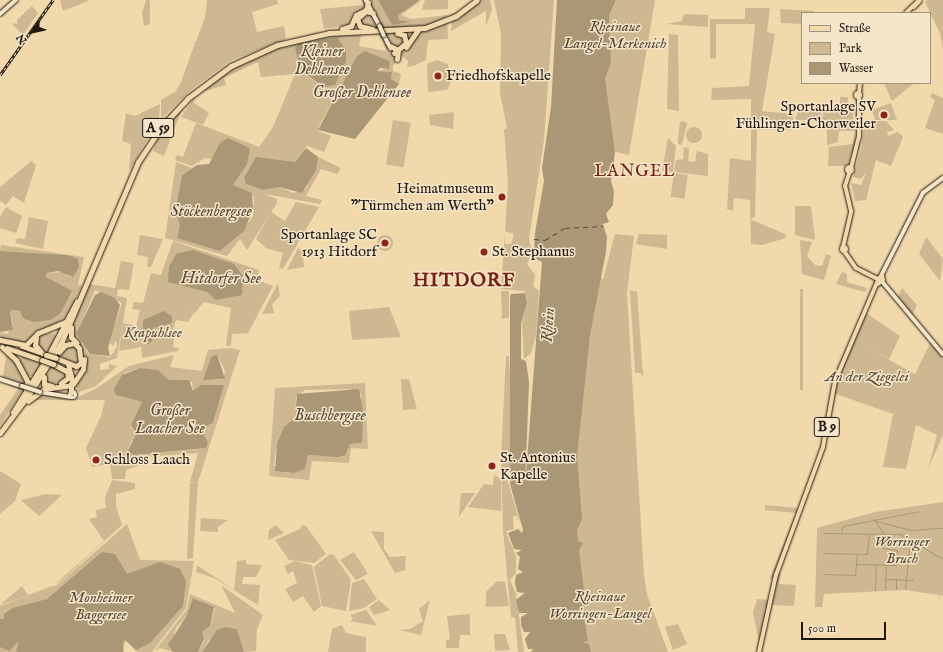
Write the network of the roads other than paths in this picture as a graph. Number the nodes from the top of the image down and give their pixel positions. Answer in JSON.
{"nodes":[{"id":1,"x":16,"y":0,"type":"edge"},
{"id":2,"x":476,"y":0,"type":"edge"},
{"id":3,"x":919,"y":0,"type":"edge"},
{"id":4,"x":367,"y":1,"type":"edge"},
{"id":5,"x":913,"y":6,"type":"joint"},
{"id":6,"x":368,"y":9,"type":"junction"},
{"id":7,"x":907,"y":12,"type":"edge"},
{"id":8,"x":373,"y":13,"type":"joint"},
{"id":9,"x":0,"y":14,"type":"edge"},
{"id":10,"x":445,"y":20,"type":"junction"},
{"id":11,"x":419,"y":29,"type":"junction"},
{"id":12,"x":373,"y":30,"type":"junction"},
{"id":13,"x":333,"y":31,"type":"junction"},
{"id":14,"x":390,"y":32,"type":"junction"},
{"id":15,"x":390,"y":46,"type":"joint"},
{"id":16,"x":396,"y":51,"type":"junction"},
{"id":17,"x":397,"y":59,"type":"dead end"},
{"id":18,"x":860,"y":84,"type":"edge"},
{"id":19,"x":943,"y":178,"type":"edge"},
{"id":20,"x":881,"y":280,"type":"junction"},
{"id":21,"x":85,"y":286,"type":"junction"},
{"id":22,"x":70,"y":314,"type":"junction"},
{"id":23,"x":71,"y":327,"type":"junction"},
{"id":24,"x":0,"y":340,"type":"edge"},
{"id":25,"x":57,"y":341,"type":"junction"},
{"id":26,"x":13,"y":343,"type":"junction"},
{"id":27,"x":1,"y":346,"type":"edge"},
{"id":28,"x":58,"y":353,"type":"junction"},
{"id":29,"x":25,"y":354,"type":"junction"},
{"id":30,"x":44,"y":354,"type":"junction"},
{"id":31,"x":943,"y":354,"type":"edge"},
{"id":32,"x":65,"y":362,"type":"junction"},
{"id":33,"x":67,"y":370,"type":"junction"},
{"id":34,"x":38,"y":374,"type":"junction"},
{"id":35,"x":44,"y":377,"type":"junction"},
{"id":36,"x":0,"y":379,"type":"edge"},
{"id":37,"x":72,"y":384,"type":"junction"},
{"id":38,"x":72,"y":394,"type":"joint"},
{"id":39,"x":22,"y":398,"type":"junction"},
{"id":40,"x":26,"y":403,"type":"junction"},
{"id":41,"x":7,"y":421,"type":"junction"},
{"id":42,"x":1,"y":431,"type":"edge"},
{"id":43,"x":759,"y":652,"type":"edge"}],
"edges":[{"from":1,"to":9,"type":"main road"},
{"from":2,"to":10,"type":"highway","number":"A 59"},
{"from":3,"to":5,"type":"highway"},
{"from":4,"to":6,"type":"highway"},
{"from":5,"to":7,"type":"main road"},
{"from":6,"to":8,"type":"highway"},
{"from":6,"to":12,"type":"highway"},
{"from":6,"to":13,"type":"highway"},
{"from":8,"to":15,"type":"main road","bridge":true},
{"from":10,"to":11,"type":"highway","number":"A 59"},
{"from":10,"to":12,"type":"highway","number":"A 59"},
{"from":11,"to":14,"type":"highway","number":"A 59"},
{"from":11,"to":16,"type":"highway"},
{"from":12,"to":13,"type":"highway","number":"A 59"},
{"from":13,"to":21,"type":"highway","number":"A 59"},
{"from":14,"to":16,"type":"highway"},
{"from":14,"to":21,"type":"highway","number":"A 59"},
{"from":15,"to":16,"type":"highway"},
{"from":16,"to":17,"type":"highway"},
{"from":18,"to":20,"type":"main road"},
{"from":19,"to":20,"type":"main road","number":"B 9"},
{"from":20,"to":31,"type":"main road"},
{"from":20,"to":43,"type":"main road","number":"B 9"},
{"from":21,"to":22,"type":"highway"},
{"from":21,"to":23,"type":"highway"},
{"from":21,"to":41,"type":"highway","number":"A 59"},
{"from":21,"to":42,"type":"highway","number":"A 59"},
{"from":22,"to":25,"type":"highway"},
{"from":22,"to":26,"type":"highway"},
{"from":23,"to":28,"type":"highway"},
{"from":23,"to":37,"type":"highway"},
{"from":24,"to":26,"type":"highway"},
{"from":25,"to":30,"type":"highway"},
{"from":25,"to":34,"type":"highway"},
{"from":26,"to":30,"type":"highway"},
{"from":27,"to":29,"type":"highway"},
{"from":27,"to":39,"type":"highway"},
{"from":28,"to":32,"type":"highway"},
{"from":28,"to":35,"type":"highway"},
{"from":29,"to":33,"type":"highway","bridge":true},
{"from":29,"to":34,"type":"highway"},
{"from":30,"to":32,"type":"highway","bridge":true},
{"from":32,"to":37,"type":"highway"},
{"from":33,"to":35,"type":"highway"},
{"from":33,"to":37,"type":"highway"},
{"from":34,"to":39,"type":"highway"},
{"from":35,"to":40,"type":"highway"},
{"from":36,"to":38,"type":"main road","bridge":true},
{"from":37,"to":38,"type":"highway"},
{"from":37,"to":40,"type":"highway"},
{"from":39,"to":41,"type":"highway"},
{"from":40,"to":42,"type":"highway"},
{"from":41,"to":42,"type":"highway","number":"A 59"}]}
